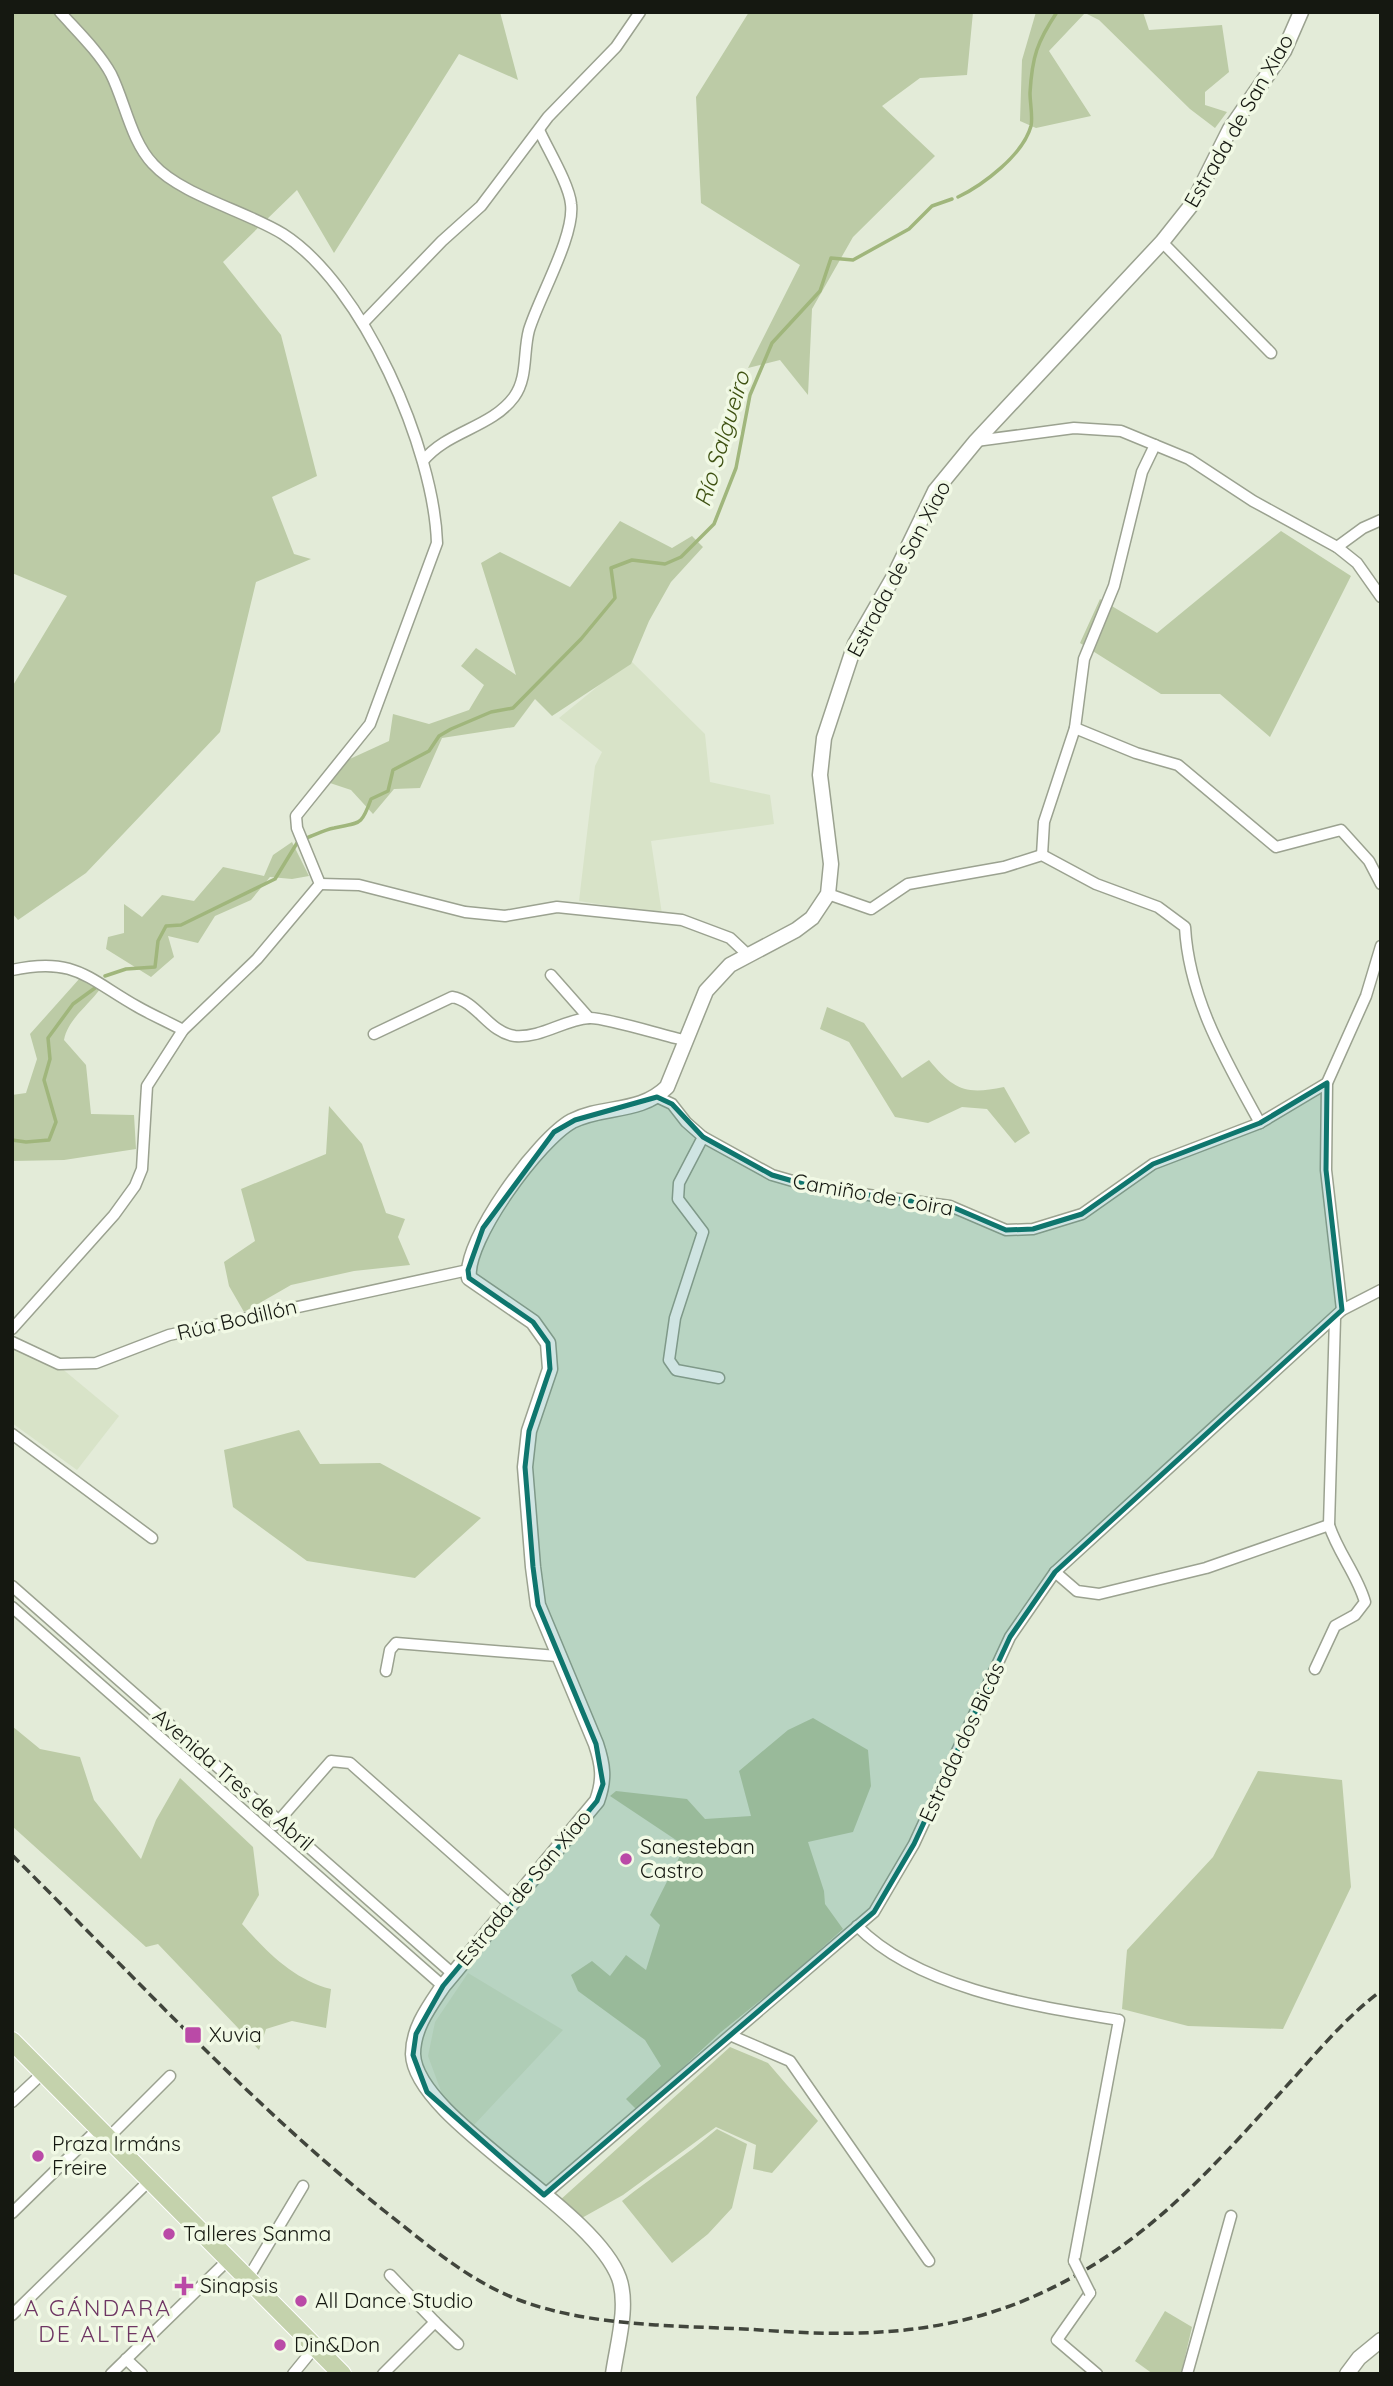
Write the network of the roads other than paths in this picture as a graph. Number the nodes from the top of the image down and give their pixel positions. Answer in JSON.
{"nodes":[{"id":1,"x":60,"y":12,"type":"edge"},
{"id":2,"x":640,"y":12,"type":"edge"},
{"id":3,"x":1301,"y":12,"type":"edge"},
{"id":4,"x":539,"y":130,"type":"junction"},
{"id":5,"x":1162,"y":242,"type":"junction"},
{"id":6,"x":363,"y":323,"type":"junction"},
{"id":7,"x":1271,"y":353,"type":"dead end"},
{"id":8,"x":976,"y":441,"type":"junction"},
{"id":9,"x":1155,"y":445,"type":"junction"},
{"id":10,"x":423,"y":461,"type":"junction"},
{"id":11,"x":1381,"y":520,"type":"edge"},
{"id":12,"x":1337,"y":547,"type":"junction"},
{"id":13,"x":1381,"y":597,"type":"edge"},
{"id":14,"x":1075,"y":728,"type":"junction"},
{"id":15,"x":1042,"y":855,"type":"junction"},
{"id":16,"x":320,"y":884,"type":"junction"},
{"id":17,"x":1381,"y":884,"type":"edge"},
{"id":18,"x":828,"y":894,"type":"junction"},
{"id":19,"x":1381,"y":946,"type":"edge"},
{"id":20,"x":747,"y":954,"type":"junction"},
{"id":21,"x":12,"y":970,"type":"edge"},
{"id":22,"x":551,"y":975,"type":"dead end"},
{"id":23,"x":589,"y":1018,"type":"junction"},
{"id":24,"x":183,"y":1030,"type":"junction"},
{"id":25,"x":374,"y":1034,"type":"dead end"},
{"id":26,"x":684,"y":1040,"type":"junction"},
{"id":27,"x":1327,"y":1083,"type":"junction"},
{"id":28,"x":657,"y":1097,"type":"junction"},
{"id":29,"x":1260,"y":1123,"type":"junction"},
{"id":30,"x":703,"y":1137,"type":"junction"},
{"id":31,"x":468,"y":1270,"type":"junction"},
{"id":32,"x":1381,"y":1290,"type":"edge"},
{"id":33,"x":1339,"y":1314,"type":"junction"},
{"id":34,"x":12,"y":1329,"type":"edge"},
{"id":35,"x":12,"y":1342,"type":"edge"},
{"id":36,"x":719,"y":1378,"type":"dead end"},
{"id":37,"x":12,"y":1434,"type":"edge"},
{"id":38,"x":1329,"y":1524,"type":"junction"},
{"id":39,"x":152,"y":1538,"type":"dead end"},
{"id":40,"x":1055,"y":1572,"type":"junction"},
{"id":41,"x":12,"y":1586,"type":"edge"},
{"id":42,"x":12,"y":1607,"type":"edge"},
{"id":43,"x":557,"y":1656,"type":"junction"},
{"id":44,"x":1315,"y":1669,"type":"dead end"},
{"id":45,"x":386,"y":1671,"type":"dead end"},
{"id":46,"x":279,"y":1820,"type":"junction"},
{"id":47,"x":269,"y":1833,"type":"junction"},
{"id":48,"x":508,"y":1903,"type":"junction"},
{"id":49,"x":857,"y":1926,"type":"junction"},
{"id":50,"x":453,"y":1973,"type":"junction"},
{"id":51,"x":443,"y":1986,"type":"junction"},
{"id":52,"x":732,"y":2036,"type":"junction"},
{"id":53,"x":12,"y":2040,"type":"edge"},
{"id":54,"x":44,"y":2072,"type":"junction"},
{"id":55,"x":170,"y":2076,"type":"dead end"},
{"id":56,"x":12,"y":2102,"type":"edge"},
{"id":57,"x":104,"y":2133,"type":"junction"},
{"id":58,"x":150,"y":2180,"type":"junction"},
{"id":59,"x":303,"y":2186,"type":"dead end"},
{"id":60,"x":544,"y":2195,"type":"junction"},
{"id":61,"x":12,"y":2213,"type":"edge"},
{"id":62,"x":1231,"y":2216,"type":"dead end"},
{"id":63,"x":228,"y":2260,"type":"junction"},
{"id":64,"x":929,"y":2261,"type":"dead end"},
{"id":65,"x":390,"y":2275,"type":"dead end"},
{"id":66,"x":247,"y":2280,"type":"junction"},
{"id":67,"x":12,"y":2315,"type":"edge"},
{"id":68,"x":435,"y":2322,"type":"junction"},
{"id":69,"x":1381,"y":2340,"type":"edge"},
{"id":70,"x":458,"y":2344,"type":"dead end"},
{"id":71,"x":315,"y":2347,"type":"junction"},
{"id":72,"x":127,"y":2359,"type":"junction"},
{"id":73,"x":111,"y":2374,"type":"edge"},
{"id":74,"x":142,"y":2374,"type":"edge"},
{"id":75,"x":293,"y":2374,"type":"edge"},
{"id":76,"x":342,"y":2374,"type":"edge"},
{"id":77,"x":383,"y":2374,"type":"edge"},
{"id":78,"x":614,"y":2374,"type":"edge"},
{"id":79,"x":1097,"y":2374,"type":"edge"},
{"id":80,"x":1187,"y":2374,"type":"edge"},
{"id":81,"x":1347,"y":2374,"type":"edge"}],
"edges":[{"from":1,"to":6,"type":"street"},
{"from":2,"to":4,"type":"street"},
{"from":3,"to":5,"type":"street","name":"Estrada de San Xiao"},
{"from":4,"to":6,"type":"street"},
{"from":4,"to":10,"type":"street"},
{"from":5,"to":7,"type":"street"},
{"from":5,"to":8,"type":"street","name":"Estrada de San Xiao"},
{"from":6,"to":10,"type":"street"},
{"from":8,"to":9,"type":"street"},
{"from":8,"to":18,"type":"street","name":"Estrada de San Xiao"},
{"from":9,"to":12,"type":"street"},
{"from":9,"to":14,"type":"street"},
{"from":10,"to":16,"type":"street"},
{"from":11,"to":12,"type":"street"},
{"from":12,"to":13,"type":"street"},
{"from":14,"to":15,"type":"street"},
{"from":14,"to":17,"type":"street"},
{"from":15,"to":18,"type":"street"},
{"from":15,"to":29,"type":"street"},
{"from":16,"to":20,"type":"street"},
{"from":16,"to":24,"type":"street"},
{"from":18,"to":20,"type":"street"},
{"from":19,"to":27,"type":"street"},
{"from":20,"to":26,"type":"street"},
{"from":21,"to":24,"type":"street"},
{"from":22,"to":23,"type":"street"},
{"from":23,"to":25,"type":"street"},
{"from":23,"to":26,"type":"street"},
{"from":24,"to":34,"type":"street"},
{"from":26,"to":28,"type":"street"},
{"from":27,"to":29,"type":"street","name":"Camiño de Coira"},
{"from":27,"to":33,"type":"street"},
{"from":28,"to":30,"type":"street","name":"Camiño de Coira"},
{"from":28,"to":31,"type":"street"},
{"from":29,"to":30,"type":"street","name":"Camiño de Coira"},
{"from":30,"to":36,"type":"street"},
{"from":31,"to":35,"type":"street","name":"Rúa Bodillón"},
{"from":31,"to":43,"type":"street","name":"Estrada de San Xiao"},
{"from":32,"to":33,"type":"street","name":"Estrada dos Bicás"},
{"from":33,"to":38,"type":"street"},
{"from":33,"to":40,"type":"street","name":"Estrada dos Bicás"},
{"from":37,"to":39,"type":"street"},
{"from":38,"to":40,"type":"street"},
{"from":38,"to":44,"type":"street"},
{"from":40,"to":49,"type":"street","name":"Estrada dos Bicás"},
{"from":41,"to":46,"type":"street","name":"Avenida Tres de Abril"},
{"from":42,"to":47,"type":"street","name":"Avenida Tres de Abril"},
{"from":43,"to":45,"type":"street"},
{"from":43,"to":48,"type":"street","name":"Estrada de San Xiao"},
{"from":46,"to":47,"type":"street"},
{"from":46,"to":48,"type":"street"},
{"from":46,"to":50,"type":"street","name":"Avenida Tres de Abril"},
{"from":47,"to":51,"type":"street","name":"Avenida Tres de Abril"},
{"from":48,"to":50,"type":"street","name":"Estrada de San Xiao"},
{"from":49,"to":52,"type":"street","name":"Estrada dos Bicás"},
{"from":49,"to":79,"type":"street","bridge":true},
{"from":50,"to":51,"type":"street","name":"Estrada de San Xiao"},
{"from":51,"to":60,"type":"street","name":"Estrada de San Xiao"},
{"from":52,"to":60,"type":"street","name":"Estrada dos Bicás"},
{"from":52,"to":64,"type":"street"},
{"from":53,"to":54,"type":"main road"},
{"from":54,"to":56,"type":"street"},
{"from":54,"to":57,"type":"main road"},
{"from":55,"to":57,"type":"street"},
{"from":57,"to":58,"type":"main road"},
{"from":57,"to":61,"type":"street"},
{"from":58,"to":63,"type":"main road"},
{"from":58,"to":67,"type":"street"},
{"from":59,"to":66,"type":"street"},
{"from":60,"to":78,"type":"street","name":"Estrada de San Xiao"},
{"from":62,"to":80,"type":"street"},
{"from":63,"to":66,"type":"main road"},
{"from":63,"to":72,"type":"street"},
{"from":65,"to":68,"type":"street"},
{"from":66,"to":71,"type":"main road"},
{"from":68,"to":70,"type":"street"},
{"from":68,"to":77,"type":"street"},
{"from":69,"to":81,"type":"street"},
{"from":71,"to":75,"type":"street"},
{"from":71,"to":76,"type":"main road"},
{"from":72,"to":73,"type":"street"},
{"from":72,"to":74,"type":"street"}]}
